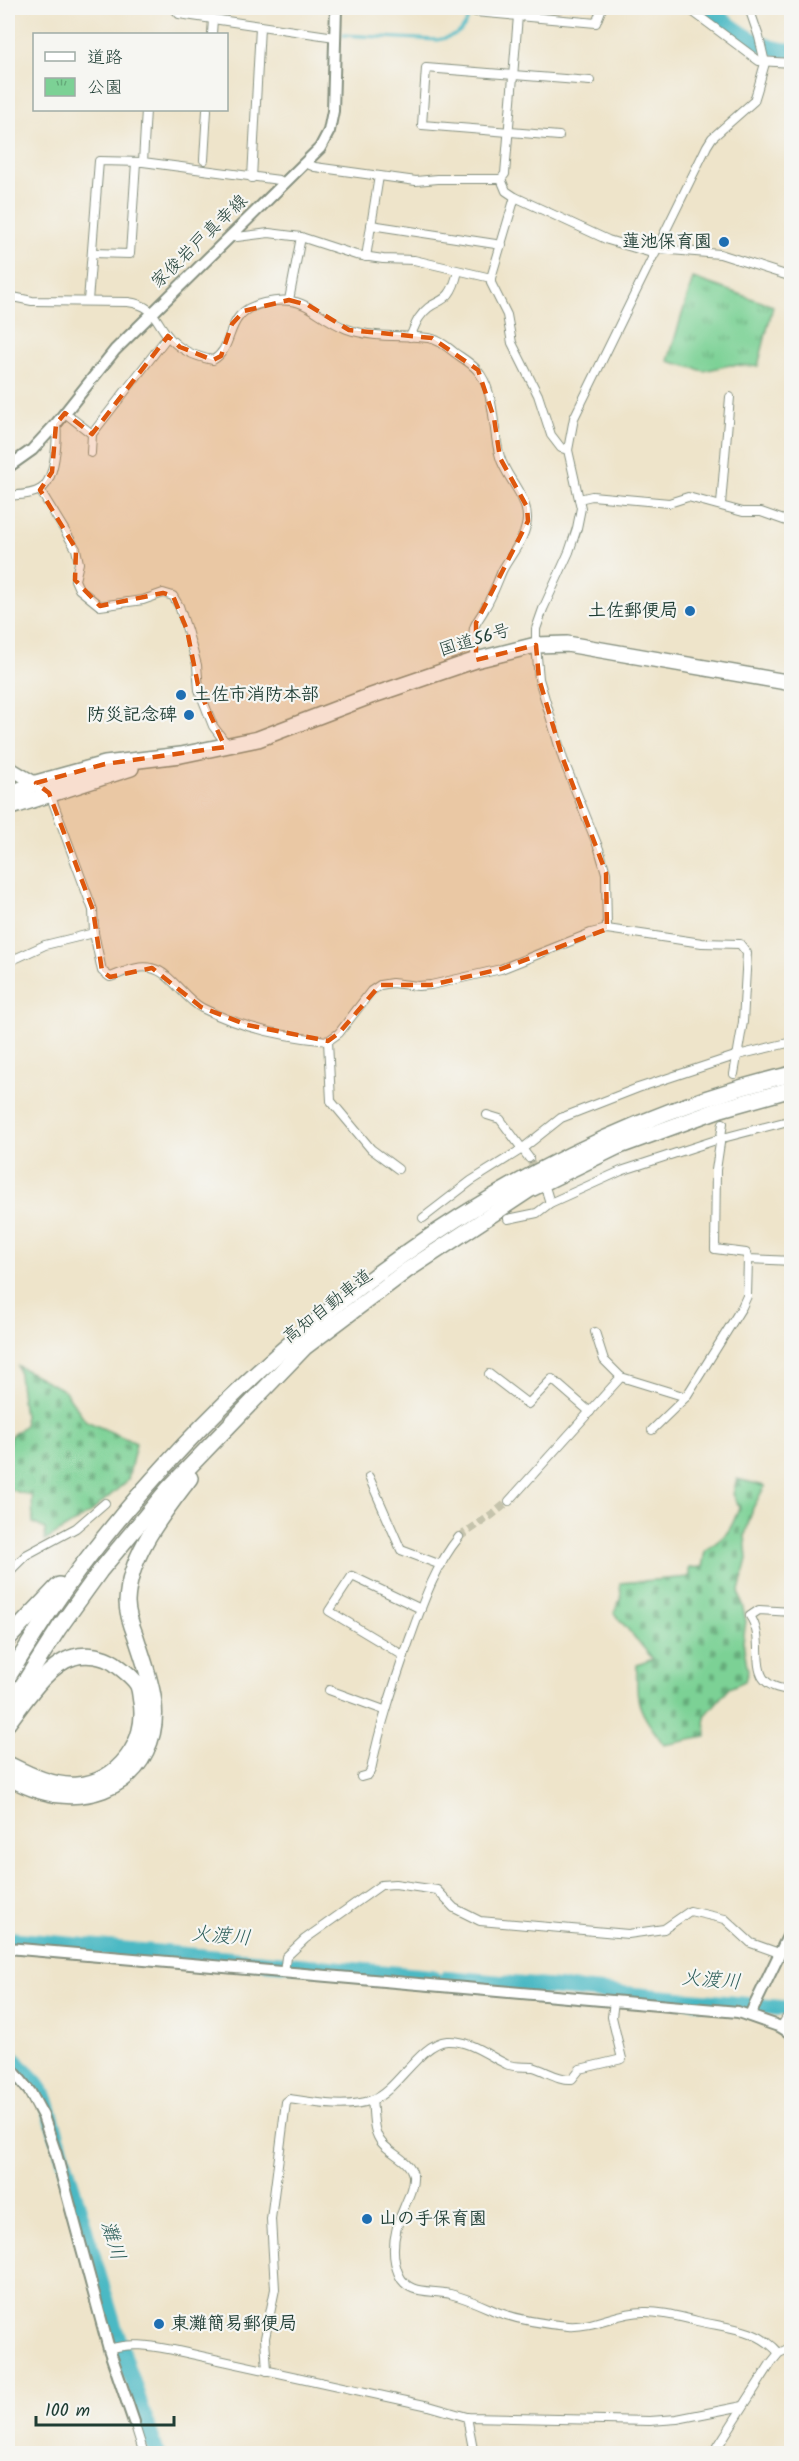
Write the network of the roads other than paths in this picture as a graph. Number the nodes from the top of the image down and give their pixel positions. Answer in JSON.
{"nodes":[{"id":1,"x":174,"y":8,"type":"edge"},
{"id":2,"x":336,"y":8,"type":"edge"},
{"id":3,"x":476,"y":8,"type":"edge"},
{"id":4,"x":603,"y":8,"type":"edge"},
{"id":5,"x":688,"y":8,"type":"edge"},
{"id":6,"x":749,"y":8,"type":"edge"},
{"id":7,"x":518,"y":16,"type":"junction"},
{"id":8,"x":213,"y":19,"type":"junction"},
{"id":9,"x":260,"y":27,"type":"junction"},
{"id":10,"x":212,"y":33,"type":"edge"},
{"id":11,"x":335,"y":37,"type":"junction"},
{"id":12,"x":764,"y":59,"type":"junction"},
{"id":13,"x":792,"y":63,"type":"edge"},
{"id":14,"x":514,"y":75,"type":"junction"},
{"id":15,"x":590,"y":81,"type":"dead end"},
{"id":16,"x":146,"y":111,"type":"edge"},
{"id":17,"x":207,"y":111,"type":"edge"},
{"id":18,"x":509,"y":131,"type":"junction"},
{"id":19,"x":559,"y":136,"type":"dead end"},
{"id":20,"x":204,"y":160,"type":"dead end"},
{"id":21,"x":139,"y":162,"type":"junction"},
{"id":22,"x":305,"y":163,"type":"junction"},
{"id":23,"x":379,"y":176,"type":"junction"},
{"id":24,"x":252,"y":178,"type":"junction"},
{"id":25,"x":501,"y":179,"type":"junction"},
{"id":26,"x":284,"y":183,"type":"junction"},
{"id":27,"x":515,"y":197,"type":"junction"},
{"id":28,"x":371,"y":225,"type":"junction"},
{"id":29,"x":231,"y":235,"type":"junction"},
{"id":30,"x":301,"y":237,"type":"junction"},
{"id":31,"x":502,"y":245,"type":"junction"},
{"id":32,"x":656,"y":251,"type":"junction"},
{"id":33,"x":92,"y":253,"type":"junction"},
{"id":34,"x":366,"y":256,"type":"junction"},
{"id":35,"x":458,"y":271,"type":"junction"},
{"id":36,"x":792,"y":277,"type":"edge"},
{"id":37,"x":491,"y":278,"type":"junction"},
{"id":38,"x":8,"y":296,"type":"edge"},
{"id":39,"x":289,"y":300,"type":"junction"},
{"id":40,"x":88,"y":301,"type":"junction"},
{"id":41,"x":152,"y":312,"type":"junction"},
{"id":42,"x":168,"y":336,"type":"junction"},
{"id":43,"x":410,"y":337,"type":"junction"},
{"id":44,"x":730,"y":398,"type":"dead end"},
{"id":45,"x":65,"y":413,"type":"junction"},
{"id":46,"x":56,"y":424,"type":"junction"},
{"id":47,"x":92,"y":434,"type":"junction"},
{"id":48,"x":568,"y":450,"type":"junction"},
{"id":49,"x":91,"y":453,"type":"dead end"},
{"id":50,"x":8,"y":467,"type":"edge"},
{"id":51,"x":40,"y":490,"type":"junction"},
{"id":52,"x":8,"y":496,"type":"edge"},
{"id":53,"x":579,"y":498,"type":"junction"},
{"id":54,"x":721,"y":504,"type":"junction"},
{"id":55,"x":792,"y":523,"type":"edge"},
{"id":56,"x":536,"y":645,"type":"junction"},
{"id":57,"x":476,"y":660,"type":"junction"},
{"id":58,"x":792,"y":683,"type":"edge"},
{"id":59,"x":229,"y":747,"type":"junction"},
{"id":60,"x":181,"y":755,"type":"junction"},
{"id":61,"x":8,"y":767,"type":"edge"},
{"id":62,"x":36,"y":783,"type":"junction"},
{"id":63,"x":49,"y":793,"type":"junction"},
{"id":64,"x":8,"y":795,"type":"edge"},
{"id":65,"x":8,"y":808,"type":"edge"},
{"id":66,"x":607,"y":929,"type":"junction"},
{"id":67,"x":94,"y":933,"type":"junction"},
{"id":68,"x":8,"y":962,"type":"edge"},
{"id":69,"x":327,"y":1041,"type":"junction"},
{"id":70,"x":792,"y":1042,"type":"edge"},
{"id":71,"x":738,"y":1055,"type":"junction"},
{"id":72,"x":734,"y":1074,"type":"dead end"},
{"id":73,"x":792,"y":1074,"type":"edge"},
{"id":74,"x":792,"y":1089,"type":"edge"},
{"id":75,"x":487,"y":1115,"type":"dead end"},
{"id":76,"x":792,"y":1120,"type":"edge"},
{"id":77,"x":723,"y":1123,"type":"dead end"},
{"id":78,"x":719,"y":1139,"type":"junction"},
{"id":79,"x":522,"y":1149,"type":"junction"},
{"id":80,"x":529,"y":1158,"type":"tunnel mouth"},
{"id":81,"x":398,"y":1169,"type":"dead end"},
{"id":82,"x":546,"y":1190,"type":"dead end"},
{"id":83,"x":550,"y":1203,"type":"junction"},
{"id":84,"x":423,"y":1218,"type":"dead end"},
{"id":85,"x":508,"y":1219,"type":"dead end"},
{"id":86,"x":748,"y":1259,"type":"junction"},
{"id":87,"x":792,"y":1261,"type":"edge"},
{"id":88,"x":595,"y":1332,"type":"dead end"},
{"id":89,"x":305,"y":1347,"type":"junction"},
{"id":90,"x":489,"y":1374,"type":"dead end"},
{"id":91,"x":621,"y":1377,"type":"junction"},
{"id":92,"x":686,"y":1397,"type":"junction"},
{"id":93,"x":590,"y":1412,"type":"junction"},
{"id":94,"x":652,"y":1430,"type":"dead end"},
{"id":95,"x":369,"y":1476,"type":"dead end"},
{"id":96,"x":509,"y":1501,"type":"tunnel mouth"},
{"id":97,"x":105,"y":1503,"type":"dead end"},
{"id":98,"x":459,"y":1537,"type":"tunnel mouth"},
{"id":99,"x":87,"y":1559,"type":"junction"},
{"id":100,"x":441,"y":1565,"type":"junction"},
{"id":101,"x":8,"y":1573,"type":"edge"},
{"id":102,"x":421,"y":1609,"type":"junction"},
{"id":103,"x":792,"y":1612,"type":"edge"},
{"id":104,"x":8,"y":1639,"type":"edge"},
{"id":105,"x":404,"y":1656,"type":"junction"},
{"id":106,"x":8,"y":1677,"type":"edge"},
{"id":107,"x":329,"y":1690,"type":"dead end"},
{"id":108,"x":792,"y":1690,"type":"edge"},
{"id":109,"x":8,"y":1708,"type":"edge"},
{"id":110,"x":384,"y":1710,"type":"junction"},
{"id":111,"x":8,"y":1723,"type":"edge"},
{"id":112,"x":8,"y":1764,"type":"edge"},
{"id":113,"x":8,"y":1777,"type":"edge"},
{"id":114,"x":361,"y":1777,"type":"dead end"},
{"id":115,"x":791,"y":1931,"type":"edge"},
{"id":116,"x":8,"y":1948,"type":"edge"},
{"id":117,"x":779,"y":1953,"type":"junction"},
{"id":118,"x":284,"y":1973,"type":"junction"},
{"id":119,"x":614,"y":2001,"type":"junction"},
{"id":120,"x":752,"y":2008,"type":"junction"},
{"id":121,"x":792,"y":2017,"type":"edge"},
{"id":122,"x":781,"y":2027,"type":"junction"},
{"id":123,"x":792,"y":2034,"type":"edge"},
{"id":124,"x":8,"y":2064,"type":"edge"},
{"id":125,"x":372,"y":2100,"type":"junction"},
{"id":126,"x":792,"y":2347,"type":"edge"},
{"id":127,"x":109,"y":2348,"type":"junction"},
{"id":128,"x":779,"y":2353,"type":"junction"},
{"id":129,"x":267,"y":2371,"type":"junction"},
{"id":130,"x":743,"y":2406,"type":"junction"},
{"id":131,"x":467,"y":2417,"type":"junction"},
{"id":132,"x":134,"y":2422,"type":"joint"},
{"id":133,"x":144,"y":2454,"type":"edge"},
{"id":134,"x":474,"y":2454,"type":"edge"},
{"id":135,"x":713,"y":2454,"type":"edge"}],
"edges":[{"from":1,"to":8,"type":"street"},
{"from":2,"to":11,"type":"street","name":"家俊岩戸真幸線"},
{"from":3,"to":7,"type":"street"},
{"from":4,"to":7,"type":"street"},
{"from":5,"to":12,"type":"street"},
{"from":6,"to":12,"type":"street"},
{"from":7,"to":14,"type":"street"},
{"from":8,"to":9,"type":"street"},
{"from":8,"to":10,"type":"street"},
{"from":9,"to":11,"type":"street"},
{"from":9,"to":24,"type":"street"},
{"from":11,"to":22,"type":"street","name":"家俊岩戸真幸線"},
{"from":12,"to":13,"type":"street"},
{"from":12,"to":32,"type":"street"},
{"from":14,"to":15,"type":"street"},
{"from":14,"to":18,"type":"street"},
{"from":14,"to":18,"type":"street"},
{"from":16,"to":21,"type":"street"},
{"from":17,"to":20,"type":"street"},
{"from":18,"to":19,"type":"street"},
{"from":18,"to":25,"type":"street"},
{"from":21,"to":24,"type":"street"},
{"from":21,"to":33,"type":"street"},
{"from":21,"to":33,"type":"street"},
{"from":22,"to":23,"type":"street"},
{"from":22,"to":26,"type":"street","name":"家俊岩戸真幸線"},
{"from":23,"to":25,"type":"street"},
{"from":23,"to":28,"type":"street"},
{"from":24,"to":26,"type":"street"},
{"from":25,"to":27,"type":"street"},
{"from":26,"to":29,"type":"street","name":"家俊岩戸真幸線"},
{"from":27,"to":31,"type":"street"},
{"from":27,"to":32,"type":"street"},
{"from":28,"to":31,"type":"street"},
{"from":28,"to":34,"type":"street"},
{"from":29,"to":30,"type":"street"},
{"from":29,"to":41,"type":"street","name":"家俊岩戸真幸線"},
{"from":30,"to":34,"type":"street"},
{"from":30,"to":39,"type":"street"},
{"from":31,"to":37,"type":"street"},
{"from":32,"to":36,"type":"street"},
{"from":32,"to":48,"type":"street"},
{"from":33,"to":40,"type":"street"},
{"from":34,"to":35,"type":"street"},
{"from":35,"to":37,"type":"street"},
{"from":35,"to":43,"type":"street"},
{"from":37,"to":48,"type":"street"},
{"from":38,"to":40,"type":"street"},
{"from":39,"to":42,"type":"street"},
{"from":39,"to":43,"type":"street"},
{"from":40,"to":41,"type":"street"},
{"from":41,"to":42,"type":"street"},
{"from":41,"to":45,"type":"street","name":"家俊岩戸真幸線"},
{"from":42,"to":47,"type":"street"},
{"from":43,"to":57,"type":"street"},
{"from":44,"to":54,"type":"street"},
{"from":45,"to":46,"type":"street","name":"家俊岩戸真幸線"},
{"from":45,"to":47,"type":"street"},
{"from":46,"to":50,"type":"street","name":"家俊岩戸真幸線"},
{"from":46,"to":51,"type":"street"},
{"from":47,"to":49,"type":"street"},
{"from":48,"to":53,"type":"street"},
{"from":51,"to":52,"type":"street"},
{"from":51,"to":59,"type":"street"},
{"from":53,"to":54,"type":"street"},
{"from":53,"to":56,"type":"street"},
{"from":54,"to":55,"type":"street"},
{"from":56,"to":57,"type":"highway","name":"国道56号"},
{"from":56,"to":58,"type":"highway","name":"国道56号"},
{"from":56,"to":66,"type":"street"},
{"from":57,"to":59,"type":"highway","name":"国道56号"},
{"from":59,"to":60,"type":"highway","name":"国道56号"},
{"from":60,"to":62,"type":"highway"},
{"from":60,"to":63,"type":"highway"},
{"from":61,"to":62,"type":"main road"},
{"from":62,"to":63,"type":"main road"},
{"from":62,"to":64,"type":"highway"},
{"from":63,"to":65,"type":"highway"},
{"from":63,"to":67,"type":"street"},
{"from":66,"to":69,"type":"street"},
{"from":66,"to":71,"type":"street"},
{"from":67,"to":68,"type":"street"},
{"from":67,"to":69,"type":"street"},
{"from":69,"to":81,"type":"street"},
{"from":70,"to":71,"type":"street"},
{"from":71,"to":72,"type":"street"},
{"from":71,"to":79,"type":"street"},
{"from":73,"to":99,"type":"highway","name":"高知自動車道"},
{"from":74,"to":89,"type":"highway","name":"高知自動車道"},
{"from":75,"to":79,"type":"street"},
{"from":76,"to":78,"type":"street"},
{"from":77,"to":78,"type":"street"},
{"from":78,"to":83,"type":"street"},
{"from":78,"to":86,"type":"street"},
{"from":79,"to":80,"type":"street"},
{"from":79,"to":84,"type":"street"},
{"from":82,"to":83,"type":"street"},
{"from":83,"to":85,"type":"street"},
{"from":86,"to":87,"type":"street"},
{"from":86,"to":92,"type":"street"},
{"from":88,"to":91,"type":"street"},
{"from":89,"to":109,"type":"highway","name":"高知自動車道"},
{"from":89,"to":113,"type":"highway"},
{"from":90,"to":93,"type":"street"},
{"from":91,"to":92,"type":"street"},
{"from":91,"to":93,"type":"street"},
{"from":92,"to":94,"type":"street"},
{"from":93,"to":96,"type":"street"},
{"from":95,"to":100,"type":"street"},
{"from":97,"to":101,"type":"street"},
{"from":98,"to":100,"type":"street"},
{"from":99,"to":104,"type":"highway"},
{"from":99,"to":106,"type":"highway","name":"高知自動車道"},
{"from":100,"to":102,"type":"street"},
{"from":102,"to":105,"type":"street"},
{"from":102,"to":105,"type":"street"},
{"from":103,"to":108,"type":"street"},
{"from":105,"to":110,"type":"street"},
{"from":107,"to":110,"type":"street"},
{"from":110,"to":114,"type":"street"},
{"from":111,"to":112,"type":"highway"},
{"from":115,"to":117,"type":"street"},
{"from":116,"to":118,"type":"street"},
{"from":117,"to":118,"type":"street"},
{"from":117,"to":120,"type":"street"},
{"from":118,"to":119,"type":"street"},
{"from":119,"to":120,"type":"street"},
{"from":119,"to":125,"type":"street"},
{"from":120,"to":122,"type":"street"},
{"from":121,"to":122,"type":"street"},
{"from":122,"to":123,"type":"street"},
{"from":124,"to":127,"type":"street"},
{"from":125,"to":128,"type":"street"},
{"from":125,"to":129,"type":"street"},
{"from":126,"to":128,"type":"street"},
{"from":127,"to":129,"type":"street"},
{"from":127,"to":132,"type":"street"},
{"from":128,"to":130,"type":"street"},
{"from":129,"to":131,"type":"street"},
{"from":130,"to":131,"type":"street"},
{"from":130,"to":135,"type":"street"},
{"from":131,"to":134,"type":"street"},
{"from":132,"to":133,"type":"street"}]}
